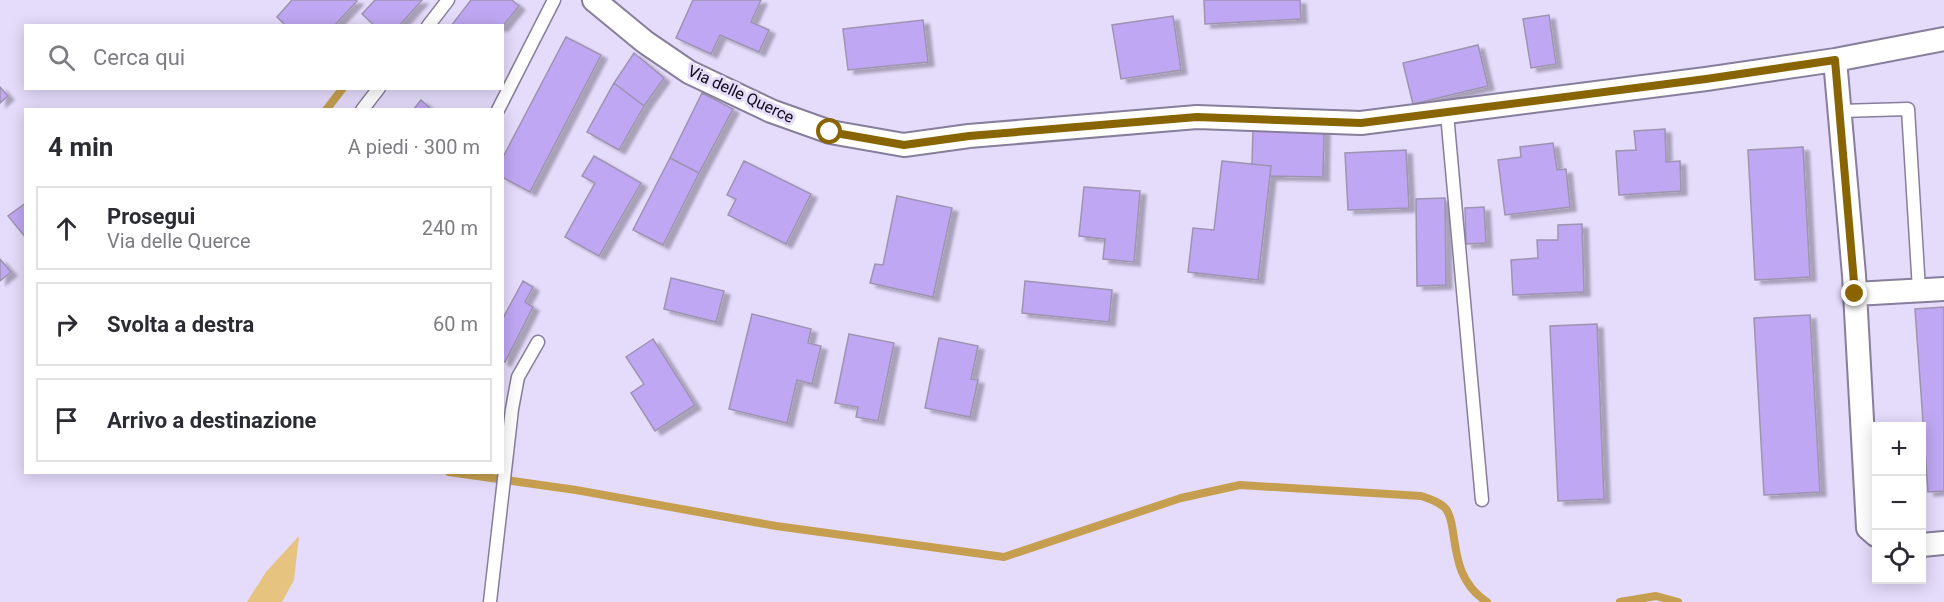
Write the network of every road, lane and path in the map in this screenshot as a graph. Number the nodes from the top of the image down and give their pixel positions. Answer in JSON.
{"nodes":[{"id":1,"x":448,"y":0,"type":"edge"},
{"id":2,"x":554,"y":0,"type":"edge"},
{"id":3,"x":594,"y":0,"type":"edge"},
{"id":4,"x":430,"y":24,"type":"edge"},
{"id":5,"x":1944,"y":39,"type":"edge"},
{"id":6,"x":1835,"y":60,"type":"junction"},
{"id":7,"x":377,"y":90,"type":"edge"},
{"id":8,"x":364,"y":108,"type":"edge"},
{"id":9,"x":499,"y":108,"type":"edge"},
{"id":10,"x":1840,"y":111,"type":"junction"},
{"id":11,"x":1446,"y":114,"type":"junction"},
{"id":12,"x":1944,"y":289,"type":"edge"},
{"id":13,"x":1919,"y":290,"type":"junction"},
{"id":14,"x":1855,"y":294,"type":"junction"},
{"id":15,"x":538,"y":342,"type":"dead end"},
{"id":16,"x":1482,"y":500,"type":"dead end"},
{"id":17,"x":1872,"y":531,"type":"edge"},
{"id":18,"x":1944,"y":543,"type":"edge"},
{"id":19,"x":1926,"y":545,"type":"edge"},
{"id":20,"x":490,"y":602,"type":"edge"}],
"edges":[{"from":1,"to":4,"type":"lane"},
{"from":2,"to":9,"type":"lane"},
{"from":3,"to":11,"type":"street","name":"Via delle Querce"},
{"from":5,"to":6,"type":"street","name":"Via delle Querce"},
{"from":6,"to":10,"type":"street"},
{"from":6,"to":11,"type":"street","name":"Via delle Querce"},
{"from":7,"to":8,"type":"lane"},
{"from":10,"to":13,"type":"lane"},
{"from":10,"to":14,"type":"street"},
{"from":11,"to":16,"type":"lane"},
{"from":12,"to":13,"type":"street"},
{"from":13,"to":14,"type":"street"},
{"from":14,"to":17,"type":"street"},
{"from":15,"to":20,"type":"lane"},
{"from":18,"to":19,"type":"street"}]}
